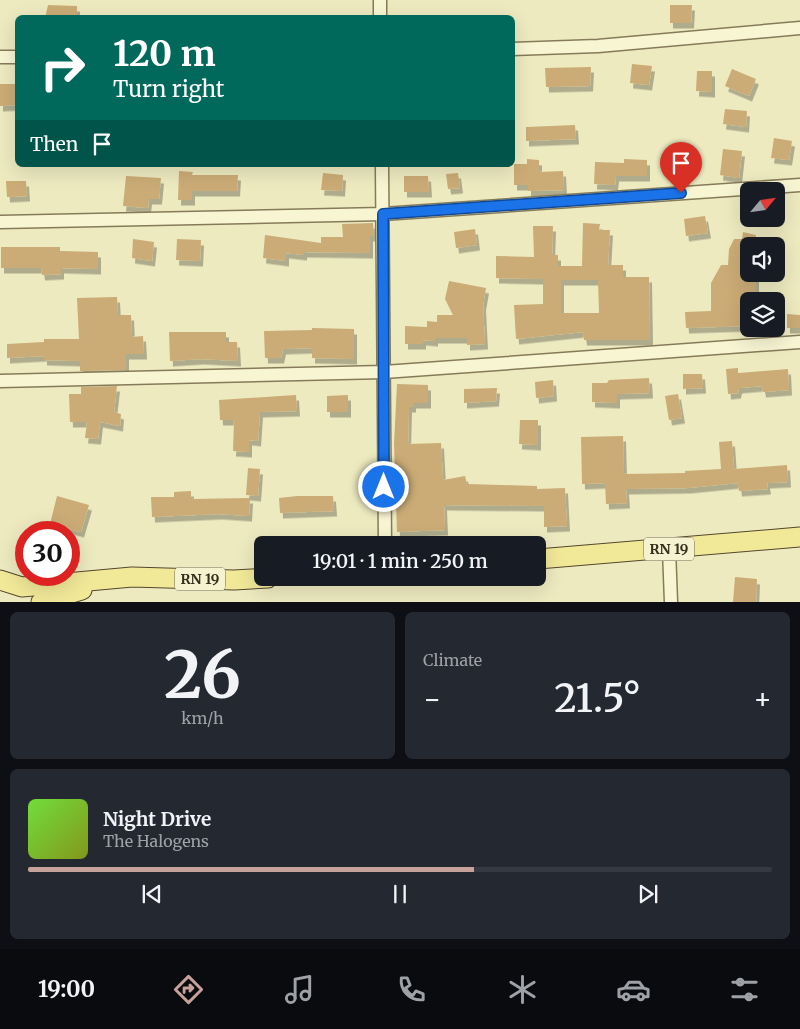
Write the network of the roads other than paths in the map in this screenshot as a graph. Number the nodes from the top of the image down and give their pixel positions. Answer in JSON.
{"nodes":[{"id":1,"x":380,"y":0,"type":"edge"},
{"id":2,"x":380,"y":15,"type":"edge"},
{"id":3,"x":800,"y":28,"type":"edge"},
{"id":4,"x":515,"y":49,"type":"edge"},
{"id":5,"x":0,"y":57,"type":"edge"},
{"id":6,"x":15,"y":57,"type":"edge"},
{"id":7,"x":382,"y":167,"type":"edge"},
{"id":8,"x":800,"y":185,"type":"edge"},
{"id":9,"x":383,"y":214,"type":"junction"},
{"id":10,"x":0,"y":222,"type":"edge"},
{"id":11,"x":800,"y":342,"type":"edge"},
{"id":12,"x":384,"y":372,"type":"junction"},
{"id":13,"x":0,"y":381,"type":"edge"},
{"id":14,"x":384,"y":536,"type":"edge"},
{"id":15,"x":800,"y":537,"type":"edge"},
{"id":16,"x":669,"y":549,"type":"junction"},
{"id":17,"x":546,"y":558,"type":"edge"},
{"id":18,"x":132,"y":577,"type":"junction"},
{"id":19,"x":254,"y":579,"type":"edge"},
{"id":20,"x":0,"y":582,"type":"edge"},
{"id":21,"x":11,"y":602,"type":"edge"},
{"id":22,"x":41,"y":602,"type":"edge"},
{"id":23,"x":670,"y":602,"type":"edge"}],
"edges":[{"from":1,"to":2,"type":"street"},
{"from":3,"to":4,"type":"street"},
{"from":5,"to":6,"type":"street"},
{"from":7,"to":9,"type":"street"},
{"from":8,"to":9,"type":"street"},
{"from":9,"to":10,"type":"street"},
{"from":9,"to":12,"type":"street"},
{"from":11,"to":12,"type":"street"},
{"from":12,"to":13,"type":"street"},
{"from":12,"to":14,"type":"street"},
{"from":15,"to":16,"type":"main road","number":"RN 19"},
{"from":16,"to":17,"type":"main road","number":"RN 19"},
{"from":16,"to":23,"type":"street"},
{"from":18,"to":19,"type":"main road","number":"RN 19"},
{"from":18,"to":20,"type":"main road","number":"RN 19"},
{"from":18,"to":22,"type":"main road","number":"RN 19"},
{"from":20,"to":21,"type":"main road"}]}
